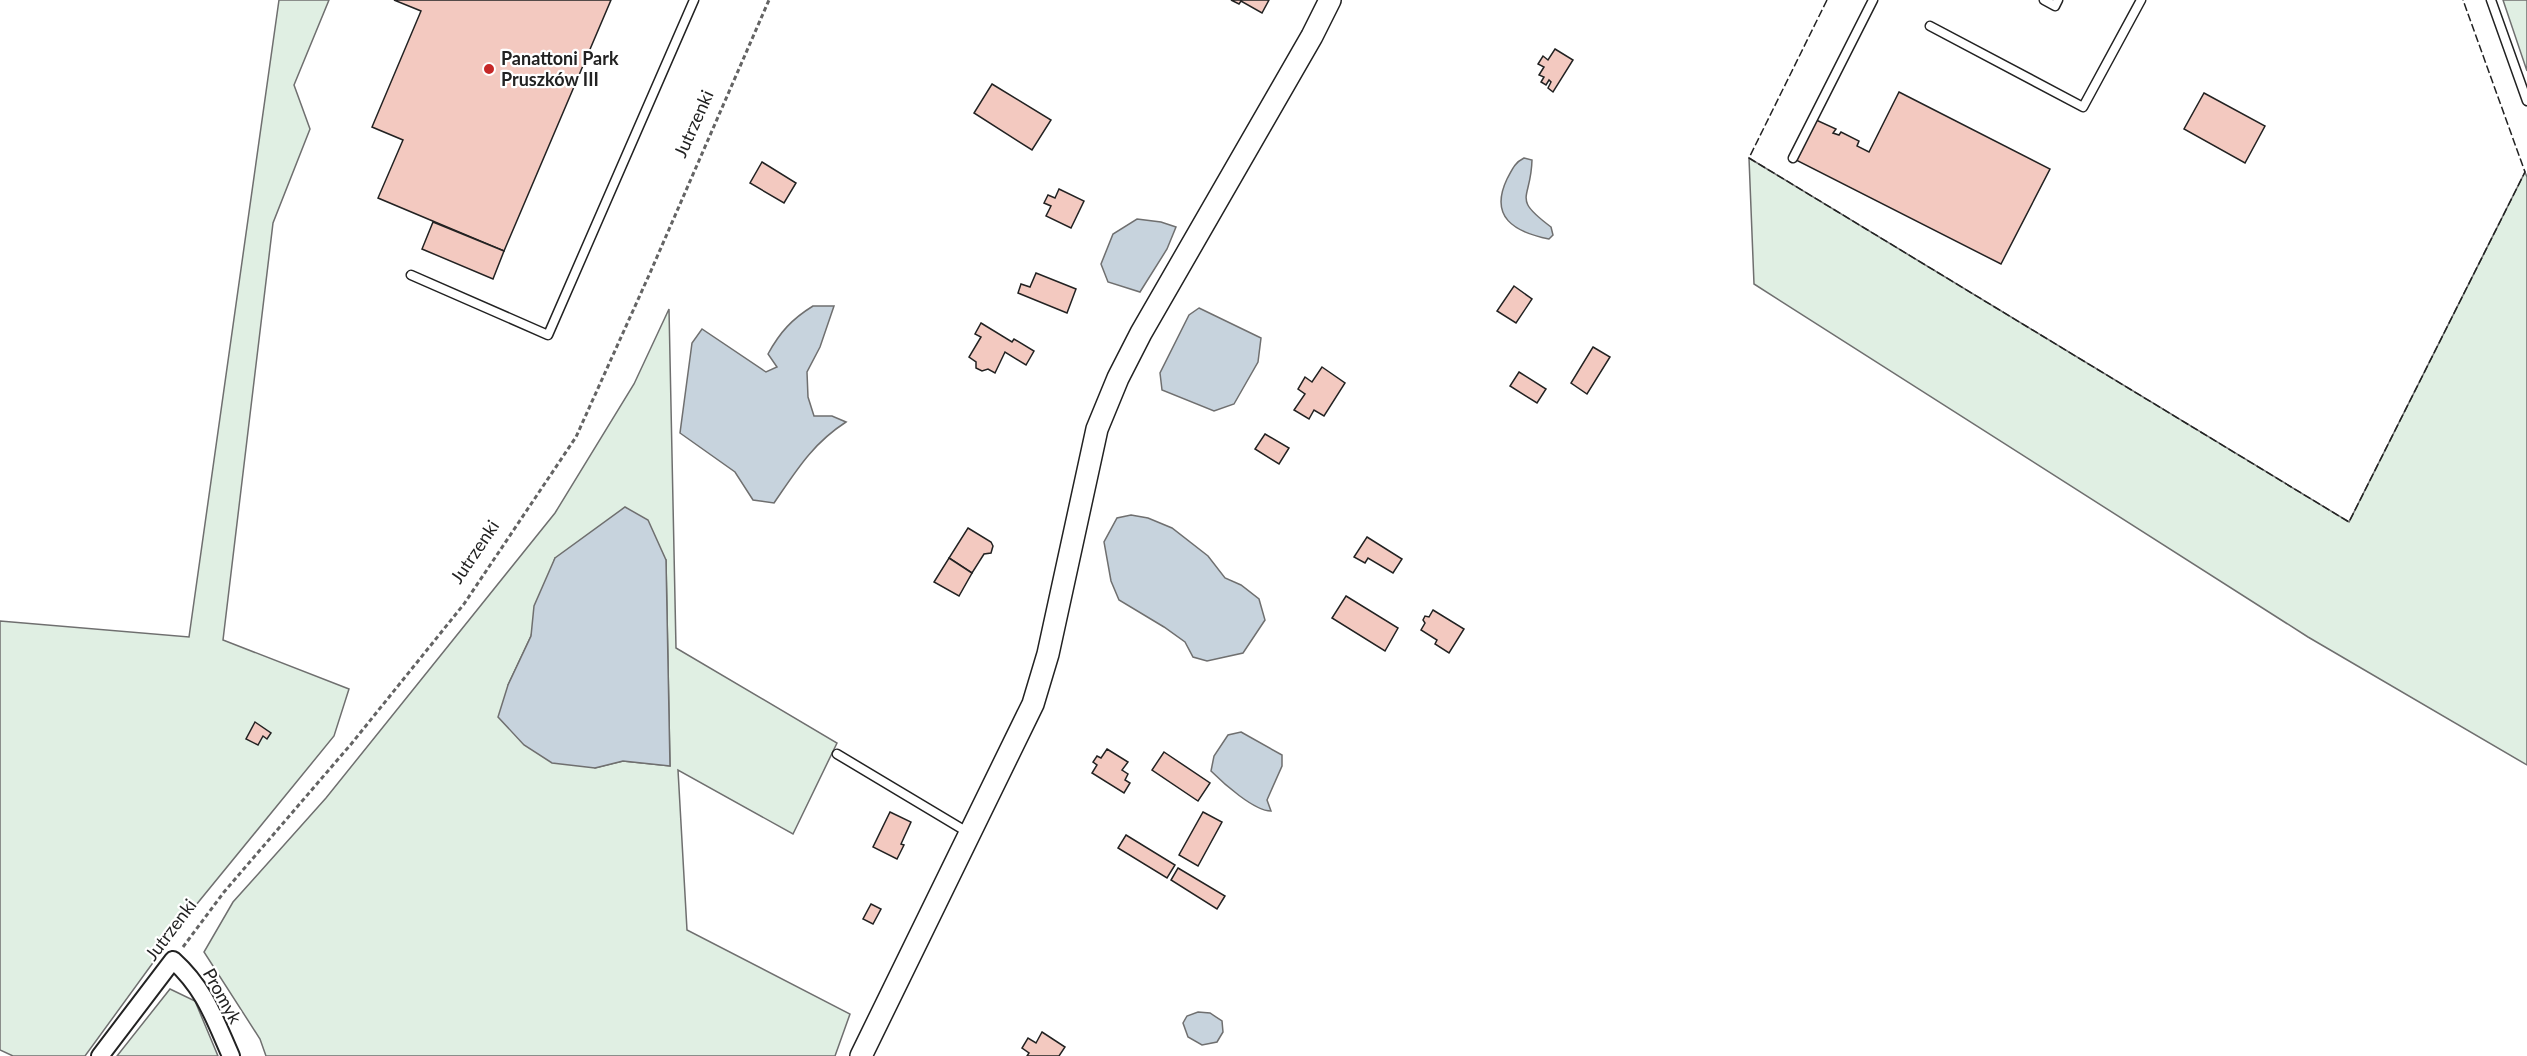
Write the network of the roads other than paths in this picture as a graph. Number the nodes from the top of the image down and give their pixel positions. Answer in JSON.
{"nodes":[{"id":1,"x":694,"y":0,"type":"edge"},
{"id":2,"x":1330,"y":0,"type":"edge"},
{"id":3,"x":1873,"y":0,"type":"edge"},
{"id":4,"x":2044,"y":0,"type":"edge"},
{"id":5,"x":2058,"y":0,"type":"edge"},
{"id":6,"x":2141,"y":0,"type":"edge"},
{"id":7,"x":2491,"y":0,"type":"edge"},
{"id":8,"x":1930,"y":26,"type":"dead end"},
{"id":9,"x":2527,"y":101,"type":"edge"},
{"id":10,"x":1793,"y":158,"type":"dead end"},
{"id":11,"x":411,"y":275,"type":"dead end"},
{"id":12,"x":837,"y":754,"type":"dead end"},
{"id":13,"x":970,"y":833,"type":"junction"},
{"id":14,"x":173,"y":960,"type":"joint"},
{"id":15,"x":100,"y":1056,"type":"edge"},
{"id":16,"x":231,"y":1056,"type":"edge"},
{"id":17,"x":861,"y":1056,"type":"edge"}],
"edges":[{"from":1,"to":11,"type":"lane"},
{"from":2,"to":13,"type":"street"},
{"from":3,"to":10,"type":"lane"},
{"from":4,"to":5,"type":"lane"},
{"from":6,"to":8,"type":"lane"},
{"from":7,"to":9,"type":"lane"},
{"from":12,"to":13,"type":"lane"},
{"from":13,"to":17,"type":"street"},
{"from":14,"to":15,"type":"street","name":"Jutrzenki"},
{"from":14,"to":16,"type":"street","name":"Promyk"}]}
